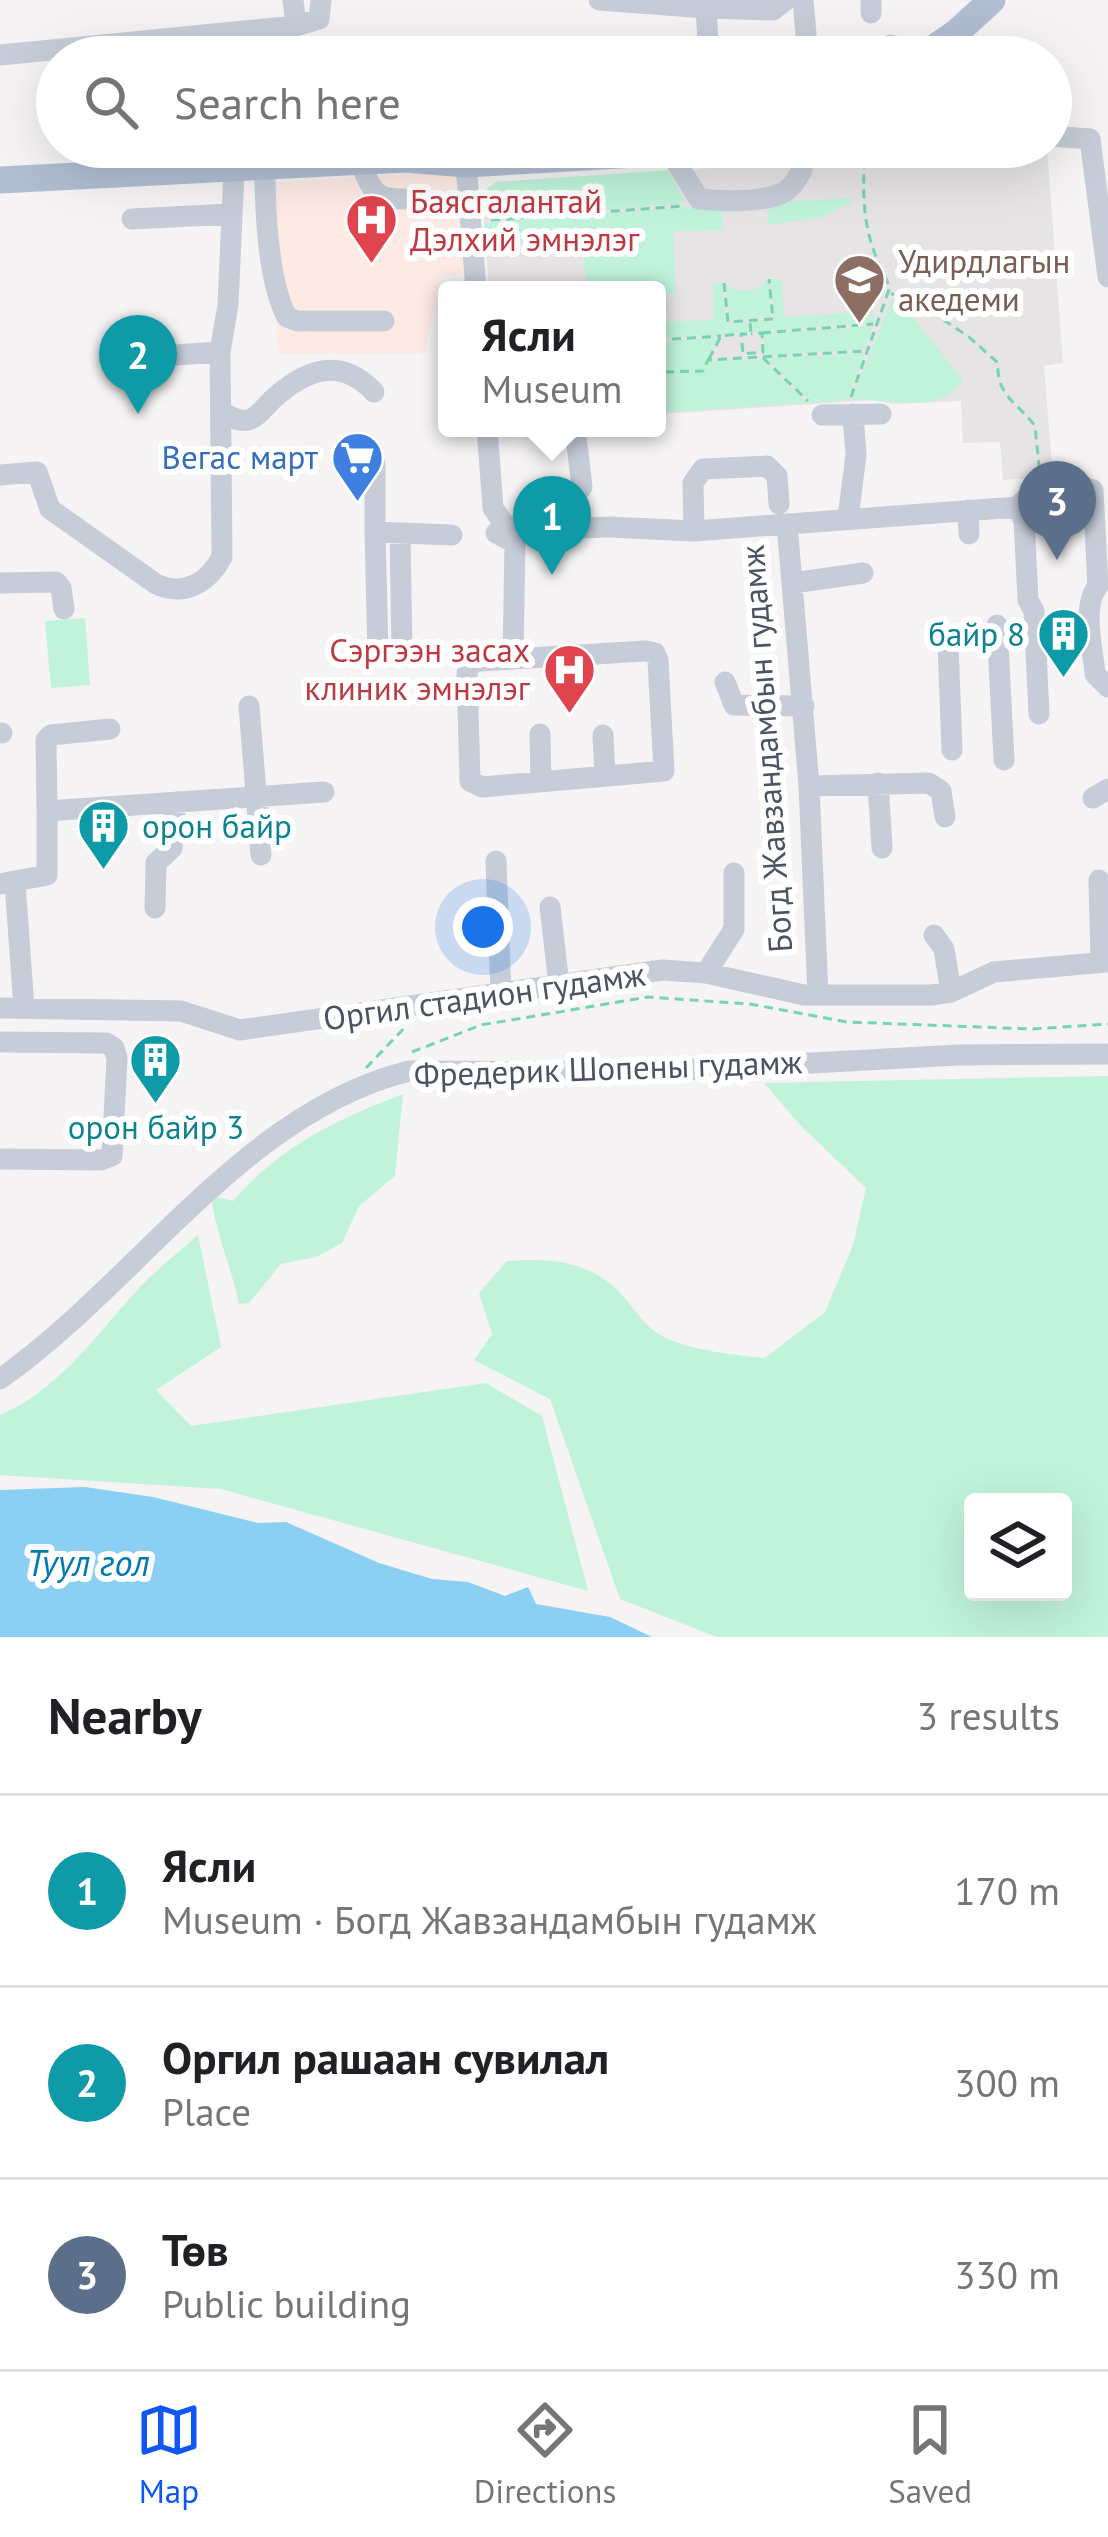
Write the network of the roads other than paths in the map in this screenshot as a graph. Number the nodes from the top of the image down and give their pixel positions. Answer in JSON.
{"nodes":[{"id":1,"x":293,"y":0,"type":"edge"},
{"id":2,"x":321,"y":0,"type":"edge"},
{"id":3,"x":598,"y":0,"type":"edge"},
{"id":4,"x":786,"y":0,"type":"edge"},
{"id":5,"x":803,"y":0,"type":"edge"},
{"id":6,"x":992,"y":0,"type":"edge"},
{"id":7,"x":706,"y":8,"type":"junction"},
{"id":8,"x":296,"y":26,"type":"junction"},
{"id":9,"x":194,"y":36,"type":"edge"},
{"id":10,"x":708,"y":36,"type":"edge"},
{"id":11,"x":806,"y":36,"type":"edge"},
{"id":12,"x":952,"y":36,"type":"edge"},
{"id":13,"x":36,"y":51,"type":"edge"},
{"id":14,"x":0,"y":55,"type":"edge"},
{"id":15,"x":1072,"y":138,"type":"edge"},
{"id":16,"x":279,"y":168,"type":"edge"},
{"id":17,"x":363,"y":168,"type":"edge"},
{"id":18,"x":466,"y":168,"type":"edge"},
{"id":19,"x":679,"y":168,"type":"edge"},
{"id":20,"x":801,"y":168,"type":"edge"},
{"id":21,"x":265,"y":169,"type":"junction"},
{"id":22,"x":234,"y":171,"type":"junction"},
{"id":23,"x":0,"y":180,"type":"edge"},
{"id":24,"x":404,"y":200,"type":"dead end"},
{"id":25,"x":231,"y":214,"type":"junction"},
{"id":26,"x":132,"y":219,"type":"dead end"},
{"id":27,"x":1108,"y":277,"type":"edge"},
{"id":28,"x":475,"y":281,"type":"edge"},
{"id":29,"x":384,"y":321,"type":"dead end"},
{"id":30,"x":220,"y":352,"type":"junction"},
{"id":31,"x":128,"y":358,"type":"dead end"},
{"id":32,"x":374,"y":392,"type":"dead end"},
{"id":33,"x":224,"y":413,"type":"junction"},
{"id":34,"x":881,"y":414,"type":"dead end"},
{"id":35,"x":488,"y":437,"type":"edge"},
{"id":36,"x":576,"y":437,"type":"edge"},
{"id":37,"x":374,"y":464,"type":"dead end"},
{"id":38,"x":0,"y":475,"type":"edge"},
{"id":39,"x":1017,"y":507,"type":"junction"},
{"id":40,"x":493,"y":508,"type":"junction"},
{"id":41,"x":968,"y":510,"type":"junction"},
{"id":42,"x":783,"y":514,"type":"junction"},
{"id":43,"x":848,"y":518,"type":"junction"},
{"id":44,"x":551,"y":528,"type":"junction"},
{"id":45,"x":694,"y":531,"type":"junction"},
{"id":46,"x":374,"y":532,"type":"junction"},
{"id":47,"x":400,"y":533,"type":"junction"},
{"id":48,"x":496,"y":533,"type":"junction"},
{"id":49,"x":969,"y":534,"type":"dead end"},
{"id":50,"x":452,"y":535,"type":"dead end"},
{"id":51,"x":1103,"y":552,"type":"edge"},
{"id":52,"x":863,"y":573,"type":"dead end"},
{"id":53,"x":0,"y":583,"type":"edge"},
{"id":54,"x":793,"y":583,"type":"junction"},
{"id":55,"x":1103,"y":586,"type":"edge"},
{"id":56,"x":64,"y":609,"type":"dead end"},
{"id":57,"x":501,"y":616,"type":"dead end"},
{"id":58,"x":997,"y":625,"type":"dead end"},
{"id":59,"x":948,"y":644,"type":"dead end"},
{"id":60,"x":402,"y":653,"type":"dead end"},
{"id":61,"x":378,"y":655,"type":"dead end"},
{"id":62,"x":513,"y":658,"type":"junction"},
{"id":63,"x":725,"y":682,"type":"dead end"},
{"id":64,"x":1108,"y":687,"type":"edge"},
{"id":65,"x":249,"y":706,"type":"dead end"},
{"id":66,"x":804,"y":706,"type":"junction"},
{"id":67,"x":1039,"y":714,"type":"dead end"},
{"id":68,"x":110,"y":729,"type":"dead end"},
{"id":69,"x":539,"y":734,"type":"dead end"},
{"id":70,"x":603,"y":735,"type":"dead end"},
{"id":71,"x":952,"y":750,"type":"dead end"},
{"id":72,"x":1004,"y":760,"type":"dead end"},
{"id":73,"x":605,"y":776,"type":"junction"},
{"id":74,"x":541,"y":781,"type":"junction"},
{"id":75,"x":878,"y":783,"type":"junction"},
{"id":76,"x":809,"y":786,"type":"junction"},
{"id":77,"x":324,"y":792,"type":"dead end"},
{"id":78,"x":254,"y":797,"type":"junction"},
{"id":79,"x":176,"y":802,"type":"junction"},
{"id":80,"x":47,"y":811,"type":"junction"},
{"id":81,"x":945,"y":817,"type":"dead end"},
{"id":82,"x":882,"y":848,"type":"dead end"},
{"id":83,"x":261,"y":854,"type":"dead end"},
{"id":84,"x":496,"y":861,"type":"dead end"},
{"id":85,"x":734,"y":873,"type":"dead end"},
{"id":86,"x":1099,"y":880,"type":"dead end"},
{"id":87,"x":7,"y":883,"type":"edge"},
{"id":88,"x":550,"y":907,"type":"dead end"},
{"id":89,"x":155,"y":908,"type":"dead end"},
{"id":90,"x":934,"y":935,"type":"dead end"},
{"id":91,"x":1104,"y":962,"type":"edge"},
{"id":92,"x":706,"y":973,"type":"junction"},
{"id":93,"x":559,"y":986,"type":"junction"},
{"id":94,"x":951,"y":992,"type":"junction"},
{"id":95,"x":502,"y":994,"type":"junction"},
{"id":96,"x":818,"y":995,"type":"junction"},
{"id":97,"x":0,"y":1008,"type":"edge"},
{"id":98,"x":24,"y":1009,"type":"junction"},
{"id":99,"x":0,"y":1042,"type":"edge"},
{"id":100,"x":1108,"y":1054,"type":"edge"},
{"id":101,"x":0,"y":1159,"type":"edge"},
{"id":102,"x":0,"y":1379,"type":"edge"}],
"edges":[{"from":1,"to":8,"type":"street"},
{"from":2,"to":8,"type":"street"},
{"from":3,"to":7,"type":"street"},
{"from":4,"to":7,"type":"street"},
{"from":5,"to":11,"type":"street"},
{"from":6,"to":12,"type":"main road"},
{"from":7,"to":10,"type":"street"},
{"from":8,"to":9,"type":"street"},
{"from":13,"to":14,"type":"street"},
{"from":15,"to":27,"type":"street"},
{"from":16,"to":21,"type":"main road"},
{"from":17,"to":24,"type":"street"},
{"from":18,"to":28,"type":"street"},
{"from":19,"to":20,"type":"street"},
{"from":21,"to":22,"type":"main road"},
{"from":21,"to":29,"type":"street"},
{"from":22,"to":23,"type":"main road"},
{"from":22,"to":25,"type":"street"},
{"from":25,"to":26,"type":"street"},
{"from":25,"to":30,"type":"street"},
{"from":30,"to":31,"type":"street"},
{"from":30,"to":33,"type":"street"},
{"from":32,"to":33,"type":"street"},
{"from":33,"to":38,"type":"street"},
{"from":34,"to":43,"type":"street"},
{"from":35,"to":40,"type":"street"},
{"from":36,"to":44,"type":"street"},
{"from":37,"to":46,"type":"street"},
{"from":39,"to":41,"type":"street"},
{"from":39,"to":51,"type":"street"},
{"from":39,"to":67,"type":"street"},
{"from":40,"to":44,"type":"street","name":"Богд Жавзандамбын гудамж"},
{"from":40,"to":48,"type":"street"},
{"from":41,"to":43,"type":"street"},
{"from":41,"to":49,"type":"street"},
{"from":42,"to":43,"type":"street"},
{"from":42,"to":45,"type":"street","name":"Богд Жавзандамбын гудамж"},
{"from":42,"to":45,"type":"street"},
{"from":42,"to":54,"type":"street","name":"Богд Жавзандамбын гудамж"},
{"from":44,"to":45,"type":"street","name":"Богд Жавзандамбын гудамж"},
{"from":46,"to":47,"type":"street"},
{"from":46,"to":61,"type":"street"},
{"from":47,"to":50,"type":"street"},
{"from":47,"to":60,"type":"street"},
{"from":48,"to":57,"type":"street"},
{"from":48,"to":62,"type":"street"},
{"from":51,"to":55,"type":"street"},
{"from":52,"to":54,"type":"street"},
{"from":53,"to":56,"type":"street"},
{"from":54,"to":66,"type":"street","name":"Богд Жавзандамбын гудамж"},
{"from":55,"to":64,"type":"street"},
{"from":58,"to":72,"type":"street"},
{"from":59,"to":71,"type":"street"},
{"from":62,"to":73,"type":"street"},
{"from":62,"to":74,"type":"street"},
{"from":63,"to":66,"type":"street"},
{"from":65,"to":78,"type":"street"},
{"from":66,"to":76,"type":"street","name":"Богд Жавзандамбын гудамж"},
{"from":68,"to":80,"type":"street"},
{"from":69,"to":74,"type":"street"},
{"from":70,"to":73,"type":"street"},
{"from":73,"to":74,"type":"street"},
{"from":75,"to":76,"type":"street"},
{"from":75,"to":81,"type":"street"},
{"from":75,"to":82,"type":"street"},
{"from":76,"to":96,"type":"street","name":"Богд Жавзандамбын гудамж"},
{"from":77,"to":78,"type":"street"},
{"from":78,"to":79,"type":"street"},
{"from":78,"to":83,"type":"street"},
{"from":79,"to":80,"type":"street"},
{"from":79,"to":89,"type":"street"},
{"from":80,"to":87,"type":"street"},
{"from":84,"to":95,"type":"street"},
{"from":85,"to":92,"type":"street"},
{"from":86,"to":91,"type":"street"},
{"from":87,"to":98,"type":"street"},
{"from":88,"to":93,"type":"street"},
{"from":90,"to":94,"type":"street"},
{"from":91,"to":94,"type":"street","name":"Оргил стадион гудамж"},
{"from":92,"to":93,"type":"street","name":"Оргил стадион гудамж"},
{"from":92,"to":96,"type":"street","name":"Оргил стадион гудамж"},
{"from":93,"to":95,"type":"street","name":"Оргил стадион гудамж"},
{"from":94,"to":96,"type":"street","name":"Оргил стадион гудамж"},
{"from":95,"to":98,"type":"street","name":"Оргил стадион гудамж"},
{"from":97,"to":98,"type":"street","name":"Оргил стадион гудамж"},
{"from":99,"to":101,"type":"street"},
{"from":100,"to":102,"type":"street","name":"Фредерик Шопены гудамж"}]}
